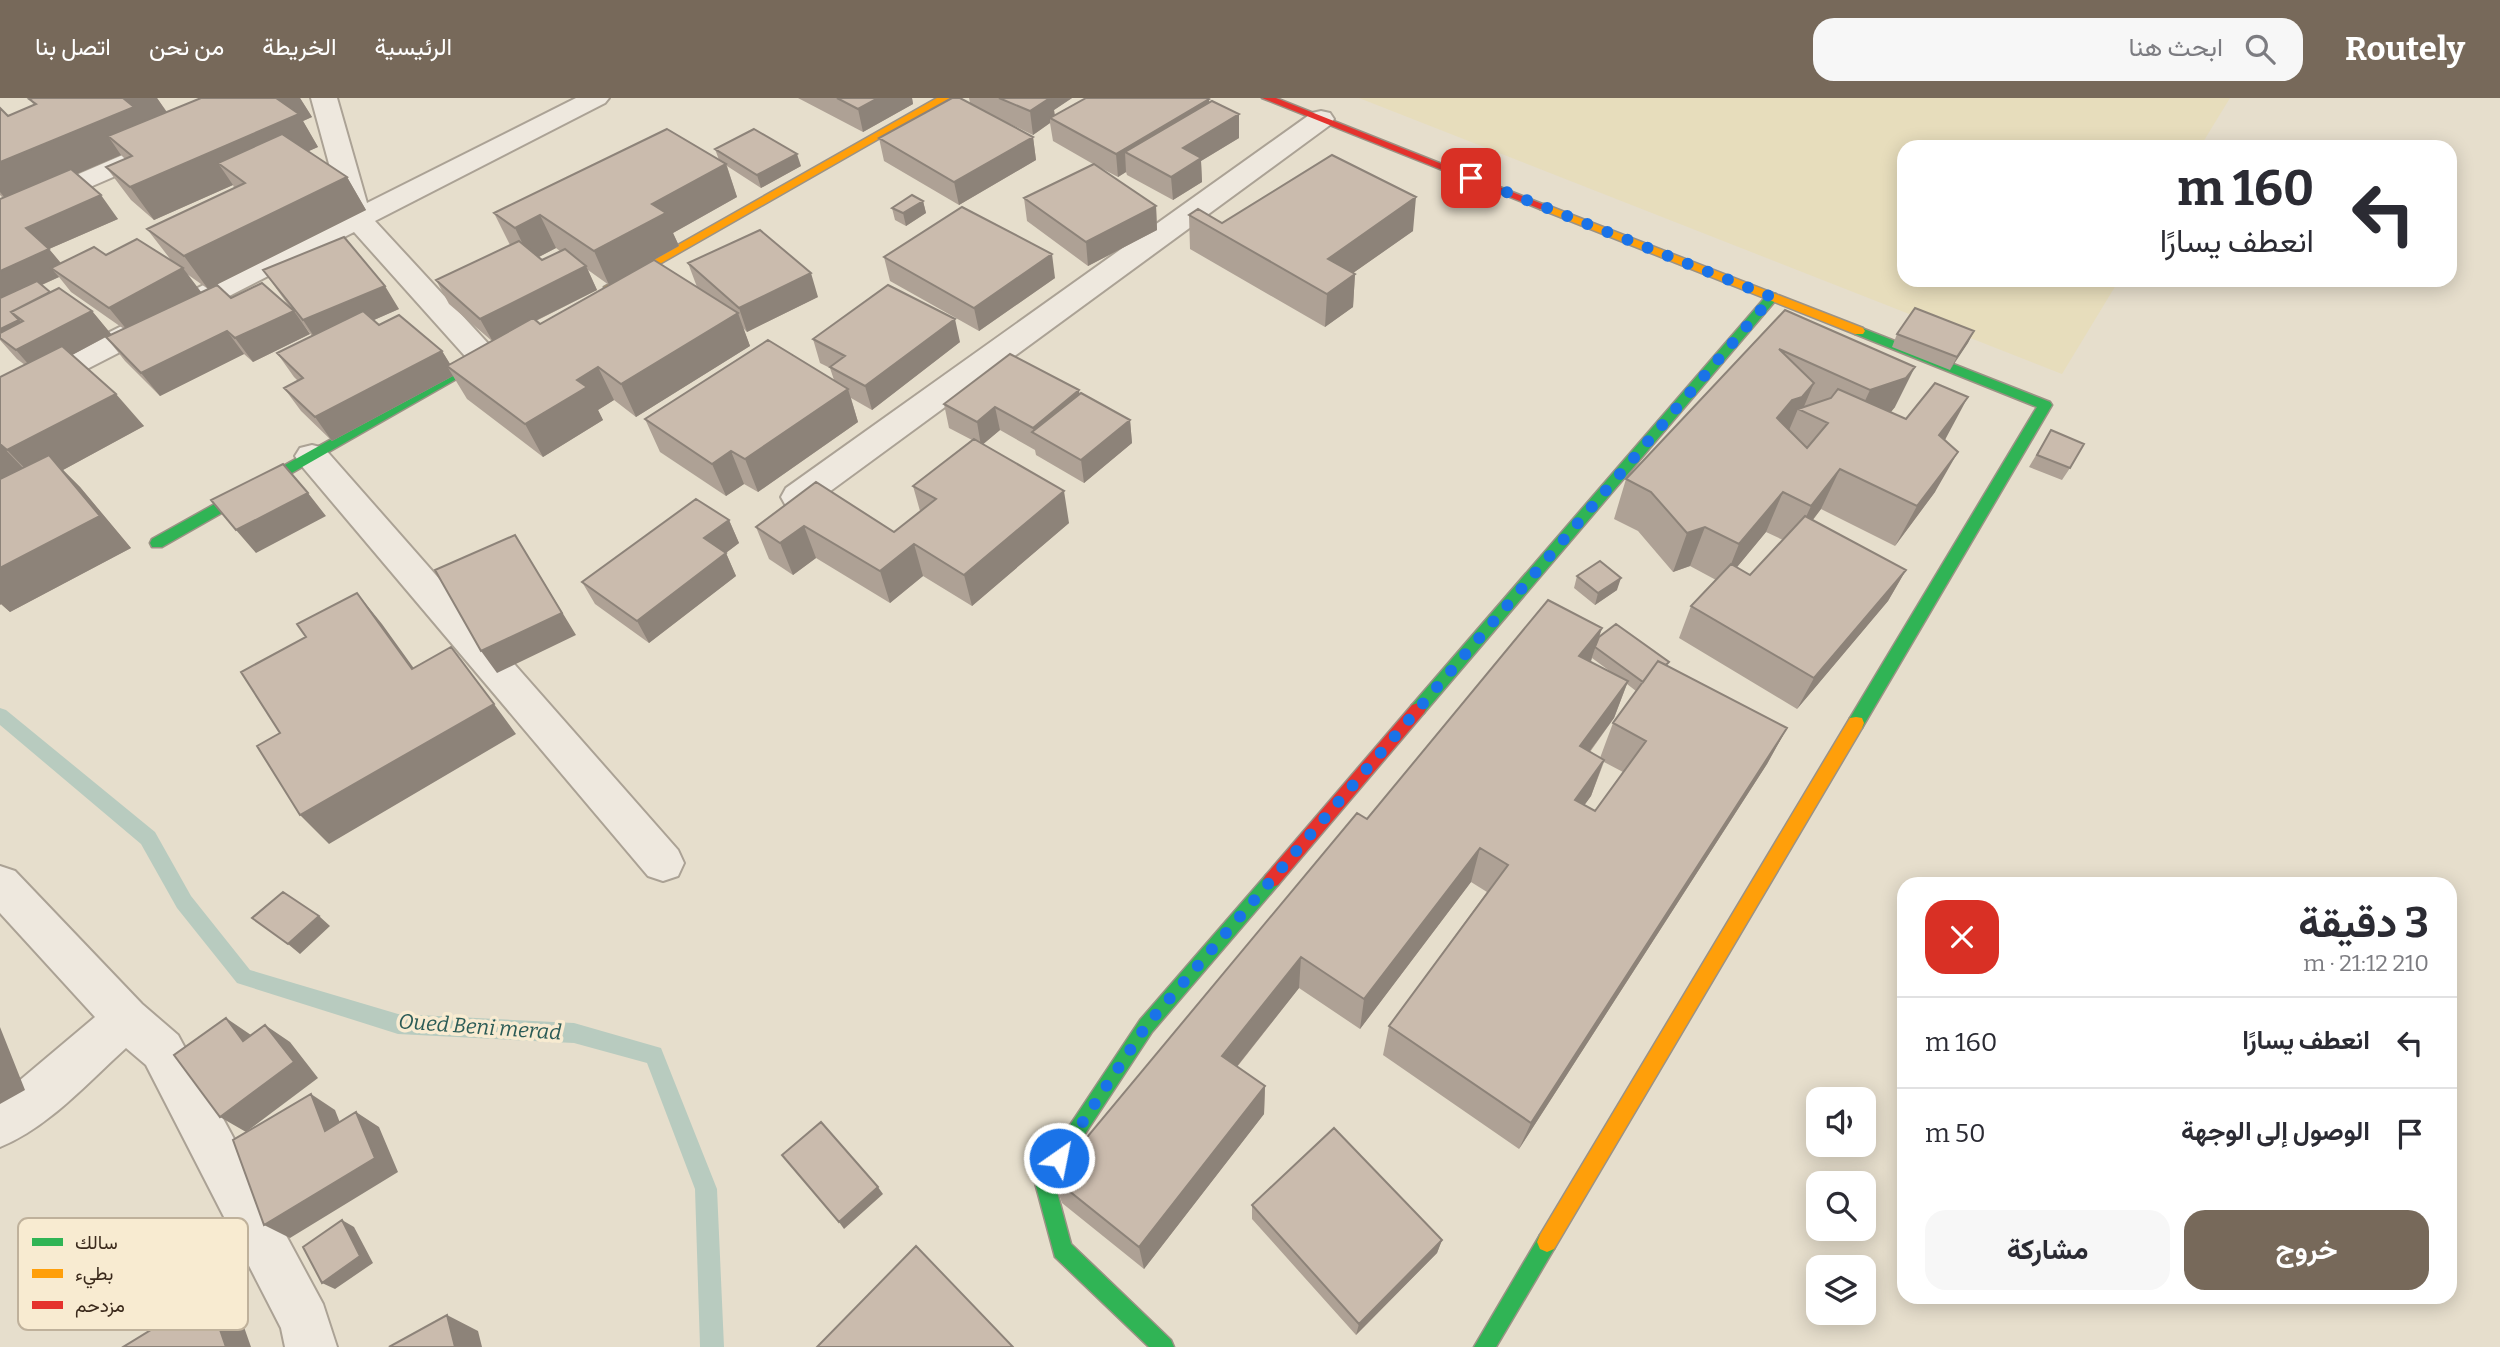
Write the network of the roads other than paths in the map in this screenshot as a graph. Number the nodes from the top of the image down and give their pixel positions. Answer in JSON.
{"nodes":[{"id":1,"x":324,"y":98,"type":"edge"},
{"id":2,"x":596,"y":98,"type":"edge"},
{"id":3,"x":945,"y":98,"type":"edge"},
{"id":4,"x":1267,"y":98,"type":"edge"},
{"id":5,"x":1321,"y":119,"type":"junction"},
{"id":6,"x":173,"y":142,"type":"edge"},
{"id":7,"x":0,"y":218,"type":"edge"},
{"id":8,"x":358,"y":219,"type":"junction"},
{"id":9,"x":593,"y":297,"type":"edge"},
{"id":10,"x":1772,"y":297,"type":"junction"},
{"id":11,"x":490,"y":355,"type":"joint"},
{"id":12,"x":0,"y":400,"type":"edge"},
{"id":13,"x":312,"y":456,"type":"junction"},
{"id":14,"x":798,"y":497,"type":"edge"},
{"id":15,"x":157,"y":543,"type":"dead end"},
{"id":16,"x":663,"y":863,"type":"dead end"},
{"id":17,"x":0,"y":884,"type":"edge"},
{"id":18,"x":126,"y":1019,"type":"junction"},
{"id":19,"x":0,"y":1125,"type":"edge"},
{"id":20,"x":311,"y":1347,"type":"edge"},
{"id":21,"x":1164,"y":1347,"type":"edge"},
{"id":22,"x":1484,"y":1347,"type":"edge"}],
"edges":[{"from":1,"to":8,"type":"street"},
{"from":2,"to":8,"type":"street"},
{"from":3,"to":9,"type":"street"},
{"from":4,"to":5,"type":"street"},
{"from":5,"to":10,"type":"street"},
{"from":5,"to":14,"type":"street"},
{"from":6,"to":7,"type":"street"},
{"from":8,"to":11,"type":"street"},
{"from":8,"to":12,"type":"street"},
{"from":10,"to":21,"type":"street"},
{"from":10,"to":22,"type":"street"},
{"from":11,"to":13,"type":"street"},
{"from":13,"to":15,"type":"street"},
{"from":13,"to":16,"type":"street"},
{"from":17,"to":18,"type":"street"},
{"from":18,"to":19,"type":"street"},
{"from":18,"to":20,"type":"street"}]}
